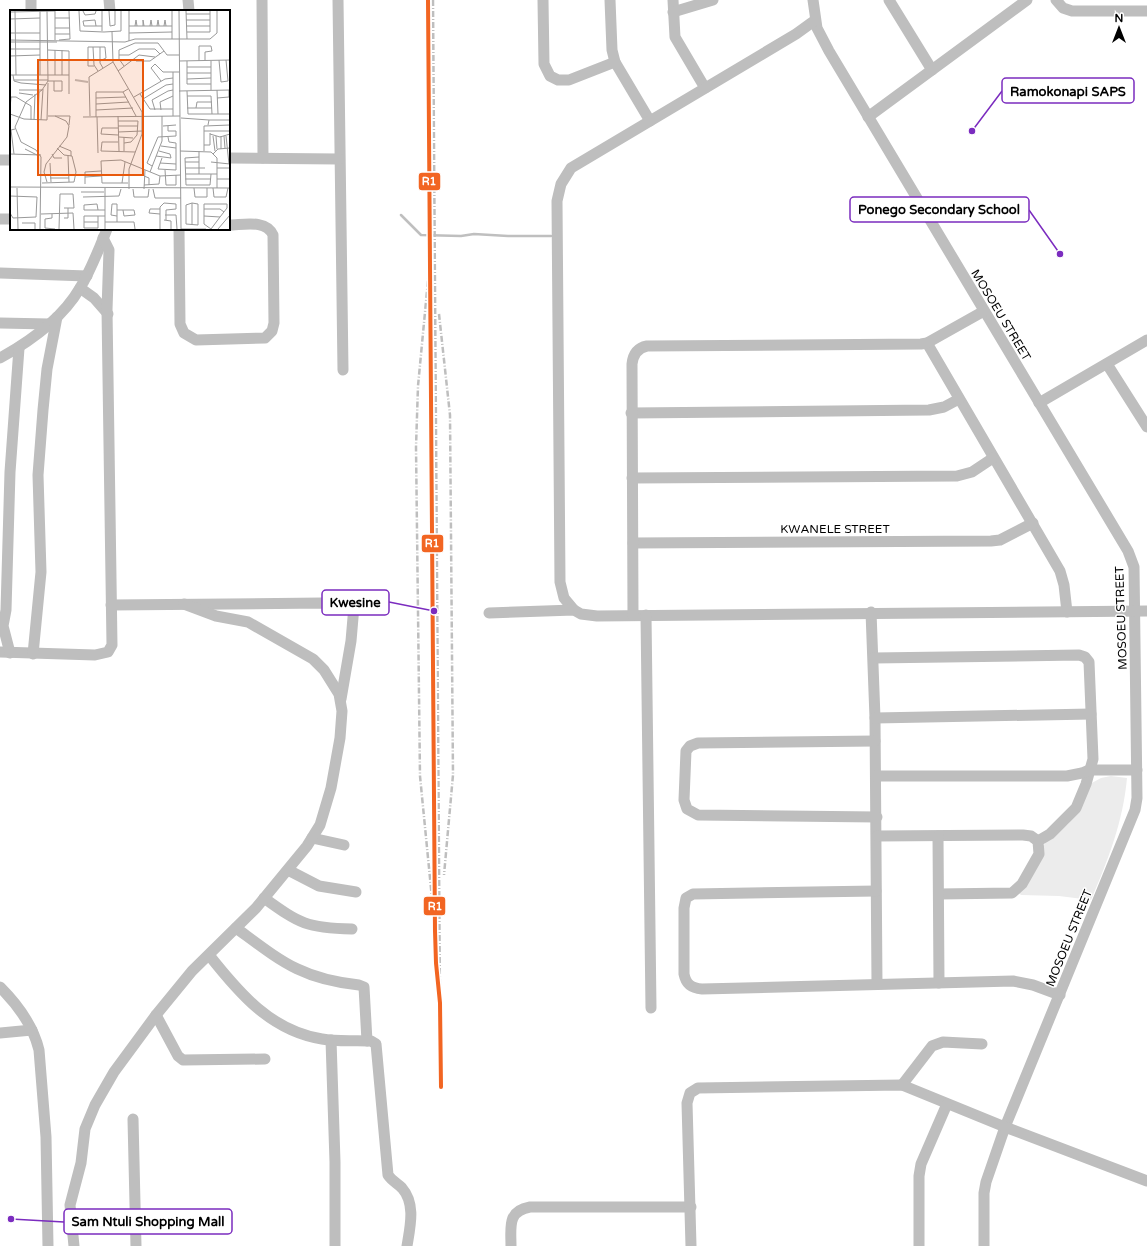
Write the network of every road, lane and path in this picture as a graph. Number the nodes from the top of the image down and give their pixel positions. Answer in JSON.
{"nodes":[{"id":1,"x":109,"y":0,"type":"edge"},
{"id":2,"x":188,"y":0,"type":"edge"},
{"id":3,"x":262,"y":0,"type":"edge"},
{"id":4,"x":338,"y":0,"type":"edge"},
{"id":5,"x":543,"y":0,"type":"edge"},
{"id":6,"x":610,"y":0,"type":"edge"},
{"id":7,"x":673,"y":0,"type":"edge"},
{"id":8,"x":713,"y":0,"type":"edge"},
{"id":9,"x":812,"y":0,"type":"edge"},
{"id":10,"x":889,"y":0,"type":"edge"},
{"id":11,"x":1027,"y":0,"type":"edge"},
{"id":12,"x":1056,"y":0,"type":"edge"},
{"id":13,"x":110,"y":10,"type":"edge"},
{"id":14,"x":189,"y":10,"type":"edge"},
{"id":15,"x":1147,"y":11,"type":"edge"},
{"id":16,"x":673,"y":12,"type":"junction"},
{"id":17,"x":814,"y":21,"type":"junction"},
{"id":18,"x":615,"y":62,"type":"junction"},
{"id":19,"x":932,"y":70,"type":"junction"},
{"id":20,"x":705,"y":88,"type":"junction"},
{"id":21,"x":868,"y":117,"type":"junction"},
{"id":22,"x":650,"y":121,"type":"junction"},
{"id":23,"x":230,"y":158,"type":"edge"},
{"id":24,"x":263,"y":158,"type":"junction"},
{"id":25,"x":339,"y":159,"type":"junction"},
{"id":26,"x":0,"y":219,"type":"edge"},
{"id":27,"x":10,"y":220,"type":"edge"},
{"id":28,"x":230,"y":225,"type":"edge"},
{"id":29,"x":179,"y":230,"type":"edge"},
{"id":30,"x":105,"y":233,"type":"edge"},
{"id":31,"x":0,"y":273,"type":"edge"},
{"id":32,"x":87,"y":276,"type":"junction"},
{"id":33,"x":80,"y":288,"type":"junction"},
{"id":34,"x":984,"y":311,"type":"junction"},
{"id":35,"x":108,"y":314,"type":"junction"},
{"id":36,"x":53,"y":321,"type":"junction"},
{"id":37,"x":0,"y":323,"type":"edge"},
{"id":38,"x":1147,"y":340,"type":"edge"},
{"id":39,"x":927,"y":343,"type":"junction"},
{"id":40,"x":19,"y":348,"type":"junction"},
{"id":41,"x":0,"y":358,"type":"edge"},
{"id":42,"x":1107,"y":364,"type":"junction"},
{"id":43,"x":343,"y":370,"type":"dead end"},
{"id":44,"x":959,"y":399,"type":"junction"},
{"id":45,"x":1040,"y":403,"type":"junction"},
{"id":46,"x":631,"y":412,"type":"junction"},
{"id":47,"x":1146,"y":421,"type":"edge"},
{"id":48,"x":993,"y":458,"type":"junction"},
{"id":49,"x":632,"y":478,"type":"junction"},
{"id":50,"x":1033,"y":523,"type":"junction"},
{"id":51,"x":633,"y":542,"type":"junction"},
{"id":52,"x":184,"y":604,"type":"junction"},
{"id":53,"x":111,"y":605,"type":"junction"},
{"id":54,"x":574,"y":610,"type":"junction"},
{"id":55,"x":1135,"y":611,"type":"junction"},
{"id":56,"x":1147,"y":611,"type":"edge"},
{"id":57,"x":871,"y":612,"type":"junction"},
{"id":58,"x":1067,"y":612,"type":"junction"},
{"id":59,"x":488,"y":613,"type":"dead end"},
{"id":60,"x":634,"y":615,"type":"junction"},
{"id":61,"x":646,"y":615,"type":"junction"},
{"id":62,"x":5,"y":653,"type":"edge"},
{"id":63,"x":33,"y":654,"type":"junction"},
{"id":64,"x":874,"y":658,"type":"junction"},
{"id":65,"x":341,"y":702,"type":"junction"},
{"id":66,"x":1091,"y":714,"type":"junction"},
{"id":67,"x":875,"y":718,"type":"junction"},
{"id":68,"x":875,"y":741,"type":"junction"},
{"id":69,"x":1089,"y":770,"type":"junction"},
{"id":70,"x":1136,"y":770,"type":"junction"},
{"id":71,"x":876,"y":776,"type":"junction"},
{"id":72,"x":877,"y":817,"type":"junction"},
{"id":73,"x":877,"y":836,"type":"junction"},
{"id":74,"x":938,"y":836,"type":"junction"},
{"id":75,"x":312,"y":838,"type":"junction"},
{"id":76,"x":1038,"y":841,"type":"junction"},
{"id":77,"x":344,"y":845,"type":"dead end"},
{"id":78,"x":288,"y":870,"type":"junction"},
{"id":79,"x":876,"y":891,"type":"junction"},
{"id":80,"x":356,"y":892,"type":"dead end"},
{"id":81,"x":939,"y":894,"type":"junction"},
{"id":82,"x":264,"y":898,"type":"junction"},
{"id":83,"x":236,"y":928,"type":"junction"},
{"id":84,"x":352,"y":929,"type":"dead end"},
{"id":85,"x":209,"y":955,"type":"junction"},
{"id":86,"x":939,"y":983,"type":"junction"},
{"id":87,"x":877,"y":984,"type":"junction"},
{"id":88,"x":0,"y":987,"type":"edge"},
{"id":89,"x":1060,"y":995,"type":"junction"},
{"id":90,"x":651,"y":1008,"type":"dead end"},
{"id":91,"x":156,"y":1014,"type":"junction"},
{"id":92,"x":32,"y":1030,"type":"junction"},
{"id":93,"x":0,"y":1033,"type":"edge"},
{"id":94,"x":331,"y":1040,"type":"junction"},
{"id":95,"x":367,"y":1041,"type":"junction"},
{"id":96,"x":982,"y":1044,"type":"dead end"},
{"id":97,"x":265,"y":1059,"type":"dead end"},
{"id":98,"x":902,"y":1085,"type":"junction"},
{"id":99,"x":43,"y":1095,"type":"junction"},
{"id":100,"x":947,"y":1104,"type":"junction"},
{"id":101,"x":133,"y":1119,"type":"dead end"},
{"id":102,"x":1005,"y":1127,"type":"junction"},
{"id":103,"x":1147,"y":1181,"type":"edge"},
{"id":104,"x":691,"y":1207,"type":"junction"},
{"id":105,"x":40,"y":1246,"type":"edge"},
{"id":106,"x":48,"y":1246,"type":"edge"},
{"id":107,"x":74,"y":1246,"type":"edge"},
{"id":108,"x":136,"y":1246,"type":"edge"},
{"id":109,"x":336,"y":1246,"type":"edge"},
{"id":110,"x":407,"y":1246,"type":"edge"},
{"id":111,"x":511,"y":1246,"type":"edge"},
{"id":112,"x":691,"y":1246,"type":"edge"},
{"id":113,"x":919,"y":1246,"type":"edge"},
{"id":114,"x":984,"y":1246,"type":"edge"}],
"edges":[{"from":1,"to":13,"type":"street"},
{"from":2,"to":14,"type":"street"},
{"from":3,"to":24,"type":"street"},
{"from":4,"to":25,"type":"street"},
{"from":5,"to":18,"type":"street"},
{"from":6,"to":18,"type":"street"},
{"from":7,"to":16,"type":"street"},
{"from":8,"to":16,"type":"street"},
{"from":9,"to":17,"type":"street","name":"MOSOEU STREET"},
{"from":10,"to":19,"type":"street"},
{"from":11,"to":19,"type":"street"},
{"from":12,"to":15,"type":"street"},
{"from":16,"to":20,"type":"street"},
{"from":17,"to":20,"type":"street"},
{"from":17,"to":21,"type":"street","name":"MOSOEU STREET"},
{"from":18,"to":22,"type":"street"},
{"from":19,"to":21,"type":"street"},
{"from":20,"to":22,"type":"street"},
{"from":21,"to":34,"type":"street","name":"MOSOEU STREET"},
{"from":22,"to":54,"type":"street"},
{"from":23,"to":24,"type":"street"},
{"from":24,"to":25,"type":"street"},
{"from":25,"to":43,"type":"street"},
{"from":26,"to":27,"type":"street"},
{"from":28,"to":29,"type":"street"},
{"from":30,"to":32,"type":"street"},
{"from":30,"to":35,"type":"street"},
{"from":31,"to":32,"type":"street"},
{"from":32,"to":33,"type":"street"},
{"from":33,"to":35,"type":"street"},
{"from":33,"to":36,"type":"street"},
{"from":34,"to":39,"type":"street"},
{"from":34,"to":45,"type":"street","name":"MOSOEU STREET"},
{"from":35,"to":53,"type":"street"},
{"from":36,"to":37,"type":"street"},
{"from":36,"to":40,"type":"street"},
{"from":36,"to":63,"type":"street"},
{"from":38,"to":42,"type":"street"},
{"from":39,"to":44,"type":"street"},
{"from":39,"to":46,"type":"street"},
{"from":40,"to":41,"type":"street"},
{"from":40,"to":62,"type":"street"},
{"from":42,"to":45,"type":"street"},
{"from":42,"to":47,"type":"street"},
{"from":44,"to":46,"type":"street"},
{"from":44,"to":48,"type":"street"},
{"from":45,"to":55,"type":"street","name":"MOSOEU STREET"},
{"from":46,"to":49,"type":"street"},
{"from":48,"to":49,"type":"street"},
{"from":48,"to":50,"type":"street"},
{"from":49,"to":51,"type":"street"},
{"from":50,"to":51,"type":"street","name":"KWANELE STREET"},
{"from":50,"to":58,"type":"street"},
{"from":51,"to":60,"type":"street"},
{"from":52,"to":53,"type":"street"},
{"from":52,"to":65,"type":"street"},
{"from":52,"to":65,"type":"street"},
{"from":53,"to":63,"type":"street"},
{"from":54,"to":59,"type":"street"},
{"from":54,"to":60,"type":"street"},
{"from":55,"to":56,"type":"street"},
{"from":55,"to":58,"type":"street"},
{"from":55,"to":70,"type":"street","name":"MOSOEU STREET"},
{"from":57,"to":58,"type":"street"},
{"from":57,"to":61,"type":"street"},
{"from":57,"to":64,"type":"street"},
{"from":60,"to":61,"type":"street"},
{"from":61,"to":90,"type":"street"},
{"from":62,"to":63,"type":"street"},
{"from":64,"to":66,"type":"street"},
{"from":64,"to":67,"type":"street"},
{"from":65,"to":75,"type":"street"},
{"from":66,"to":67,"type":"street"},
{"from":66,"to":69,"type":"street"},
{"from":67,"to":68,"type":"street"},
{"from":68,"to":71,"type":"street"},
{"from":68,"to":72,"type":"street"},
{"from":69,"to":70,"type":"street"},
{"from":69,"to":71,"type":"street"},
{"from":69,"to":76,"type":"street"},
{"from":70,"to":89,"type":"street","name":"MOSOEU STREET"},
{"from":71,"to":72,"type":"street"},
{"from":72,"to":73,"type":"street"},
{"from":73,"to":74,"type":"street"},
{"from":73,"to":79,"type":"street"},
{"from":74,"to":76,"type":"street"},
{"from":74,"to":81,"type":"street"},
{"from":75,"to":77,"type":"street"},
{"from":75,"to":78,"type":"street"},
{"from":76,"to":81,"type":"street"},
{"from":78,"to":80,"type":"street"},
{"from":78,"to":82,"type":"street"},
{"from":79,"to":87,"type":"street"},
{"from":79,"to":87,"type":"street"},
{"from":81,"to":86,"type":"street"},
{"from":82,"to":83,"type":"street"},
{"from":82,"to":84,"type":"street"},
{"from":83,"to":85,"type":"street"},
{"from":83,"to":95,"type":"street"},
{"from":85,"to":91,"type":"street"},
{"from":85,"to":94,"type":"street"},
{"from":86,"to":87,"type":"street"},
{"from":86,"to":89,"type":"street"},
{"from":88,"to":92,"type":"street"},
{"from":89,"to":102,"type":"street","name":"MOSOEU STREET"},
{"from":91,"to":97,"type":"street"},
{"from":91,"to":107,"type":"street"},
{"from":92,"to":93,"type":"street"},
{"from":92,"to":99,"type":"street"},
{"from":94,"to":95,"type":"street"},
{"from":94,"to":109,"type":"street"},
{"from":95,"to":110,"type":"street"},
{"from":96,"to":98,"type":"street"},
{"from":98,"to":100,"type":"street"},
{"from":98,"to":104,"type":"street"},
{"from":99,"to":105,"type":"street"},
{"from":99,"to":106,"type":"street"},
{"from":100,"to":102,"type":"street"},
{"from":100,"to":113,"type":"street"},
{"from":101,"to":108,"type":"street"},
{"from":102,"to":103,"type":"street"},
{"from":102,"to":114,"type":"street","name":"MOSOEU STREET"},
{"from":104,"to":111,"type":"street"},
{"from":104,"to":112,"type":"street"}]}
